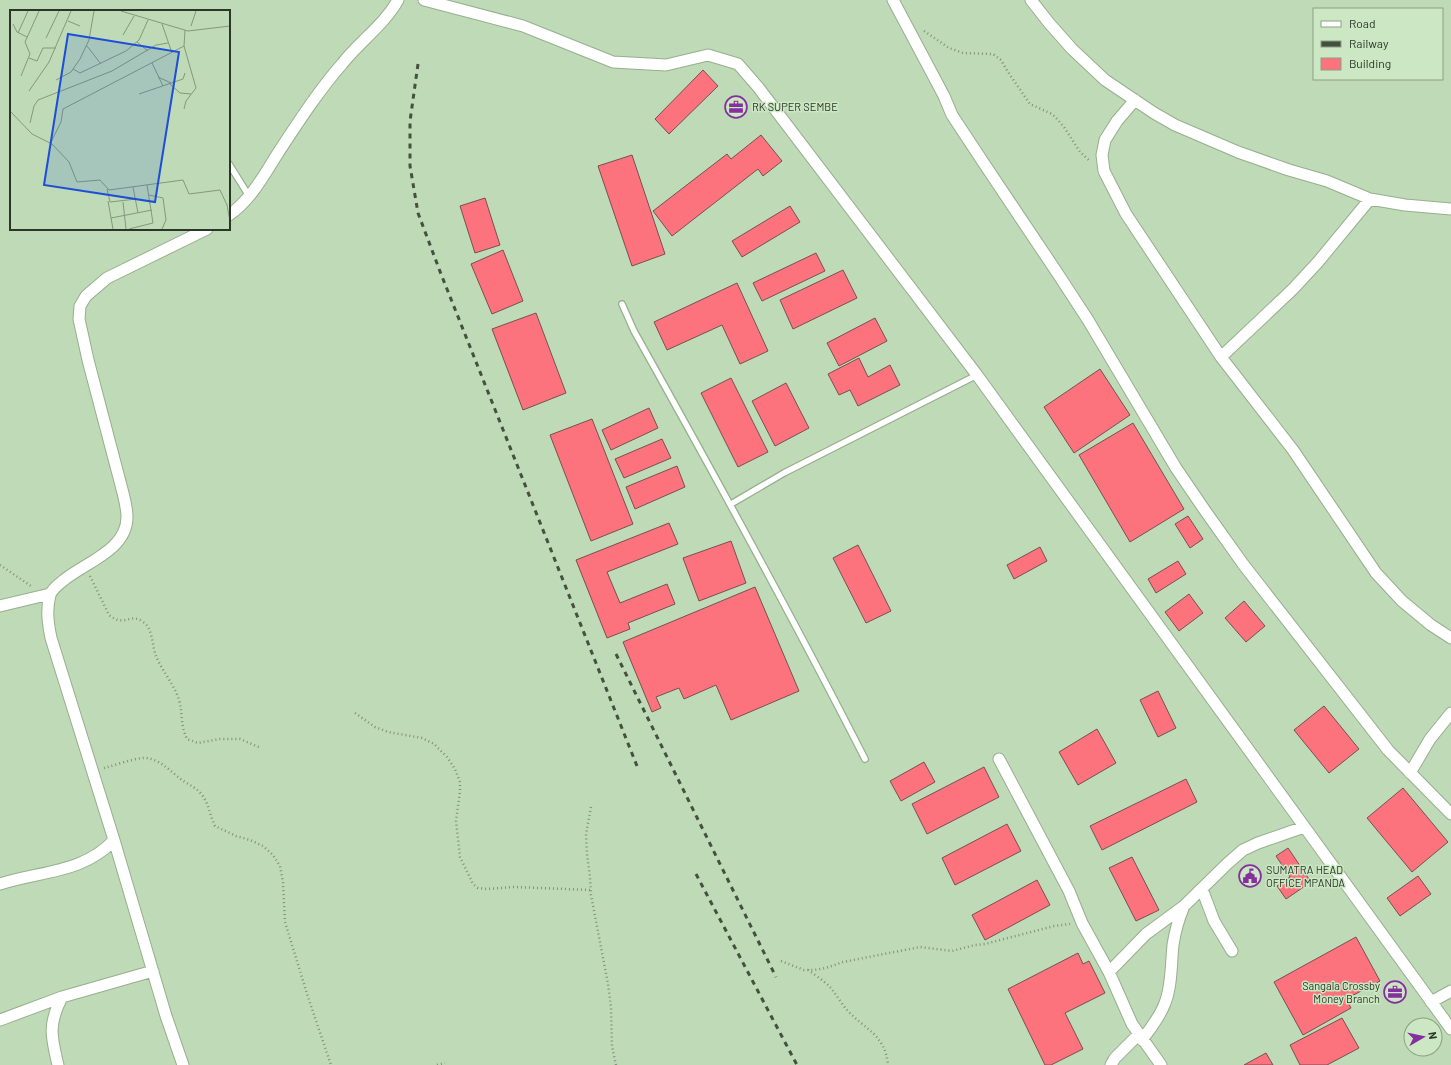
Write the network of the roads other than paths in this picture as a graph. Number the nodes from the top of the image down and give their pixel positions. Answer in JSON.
{"nodes":[{"id":1,"x":398,"y":0,"type":"edge"},
{"id":2,"x":424,"y":0,"type":"edge"},
{"id":3,"x":892,"y":0,"type":"edge"},
{"id":4,"x":1031,"y":0,"type":"edge"},
{"id":5,"x":1135,"y":100,"type":"junction"},
{"id":6,"x":230,"y":166,"type":"edge"},
{"id":7,"x":249,"y":196,"type":"junction"},
{"id":8,"x":1370,"y":199,"type":"junction"},
{"id":9,"x":1451,"y":209,"type":"edge"},
{"id":10,"x":230,"y":214,"type":"edge"},
{"id":11,"x":205,"y":230,"type":"edge"},
{"id":12,"x":622,"y":304,"type":"dead end"},
{"id":13,"x":1221,"y":357,"type":"junction"},
{"id":14,"x":977,"y":374,"type":"junction"},
{"id":15,"x":731,"y":504,"type":"junction"},
{"id":16,"x":50,"y":594,"type":"junction"},
{"id":17,"x":0,"y":606,"type":"edge"},
{"id":18,"x":1451,"y":638,"type":"edge"},
{"id":19,"x":1451,"y":713,"type":"edge"},
{"id":20,"x":865,"y":759,"type":"dead end"},
{"id":21,"x":999,"y":759,"type":"dead end"},
{"id":22,"x":1410,"y":773,"type":"junction"},
{"id":23,"x":1451,"y":814,"type":"edge"},
{"id":24,"x":1304,"y":827,"type":"junction"},
{"id":25,"x":114,"y":840,"type":"junction"},
{"id":26,"x":0,"y":872,"type":"edge"},
{"id":27,"x":2,"y":883,"type":"edge"},
{"id":28,"x":1202,"y":889,"type":"junction"},
{"id":29,"x":1184,"y":906,"type":"junction"},
{"id":30,"x":1232,"y":951,"type":"dead end"},
{"id":31,"x":153,"y":971,"type":"junction"},
{"id":32,"x":1109,"y":972,"type":"junction"},
{"id":33,"x":1451,"y":991,"type":"edge"},
{"id":34,"x":62,"y":997,"type":"junction"},
{"id":35,"x":1431,"y":1002,"type":"junction"},
{"id":36,"x":0,"y":1020,"type":"edge"},
{"id":37,"x":1451,"y":1029,"type":"edge"},
{"id":38,"x":1140,"y":1038,"type":"junction"},
{"id":39,"x":58,"y":1065,"type":"edge"},
{"id":40,"x":183,"y":1065,"type":"edge"},
{"id":41,"x":1111,"y":1065,"type":"edge"},
{"id":42,"x":1161,"y":1065,"type":"edge"}],
"edges":[{"from":1,"to":7,"type":"street"},
{"from":2,"to":14,"type":"street"},
{"from":3,"to":22,"type":"street"},
{"from":4,"to":5,"type":"street"},
{"from":5,"to":8,"type":"street"},
{"from":5,"to":13,"type":"street"},
{"from":6,"to":7,"type":"lane"},
{"from":7,"to":10,"type":"street"},
{"from":8,"to":9,"type":"street"},
{"from":8,"to":13,"type":"street"},
{"from":11,"to":16,"type":"street"},
{"from":12,"to":15,"type":"lane"},
{"from":13,"to":18,"type":"street"},
{"from":14,"to":15,"type":"lane"},
{"from":14,"to":24,"type":"street"},
{"from":15,"to":20,"type":"lane"},
{"from":16,"to":17,"type":"street"},
{"from":16,"to":25,"type":"street"},
{"from":19,"to":22,"type":"street"},
{"from":21,"to":32,"type":"street"},
{"from":22,"to":23,"type":"street"},
{"from":24,"to":28,"type":"street"},
{"from":24,"to":35,"type":"street"},
{"from":25,"to":27,"type":"street"},
{"from":25,"to":31,"type":"street"},
{"from":26,"to":27,"type":"street"},
{"from":28,"to":29,"type":"street"},
{"from":28,"to":30,"type":"street"},
{"from":29,"to":32,"type":"street"},
{"from":29,"to":38,"type":"street"},
{"from":31,"to":34,"type":"street"},
{"from":31,"to":40,"type":"street"},
{"from":32,"to":38,"type":"street"},
{"from":33,"to":35,"type":"street"},
{"from":34,"to":36,"type":"street"},
{"from":34,"to":39,"type":"street"},
{"from":35,"to":37,"type":"street"},
{"from":38,"to":41,"type":"street"},
{"from":38,"to":42,"type":"street"}]}
